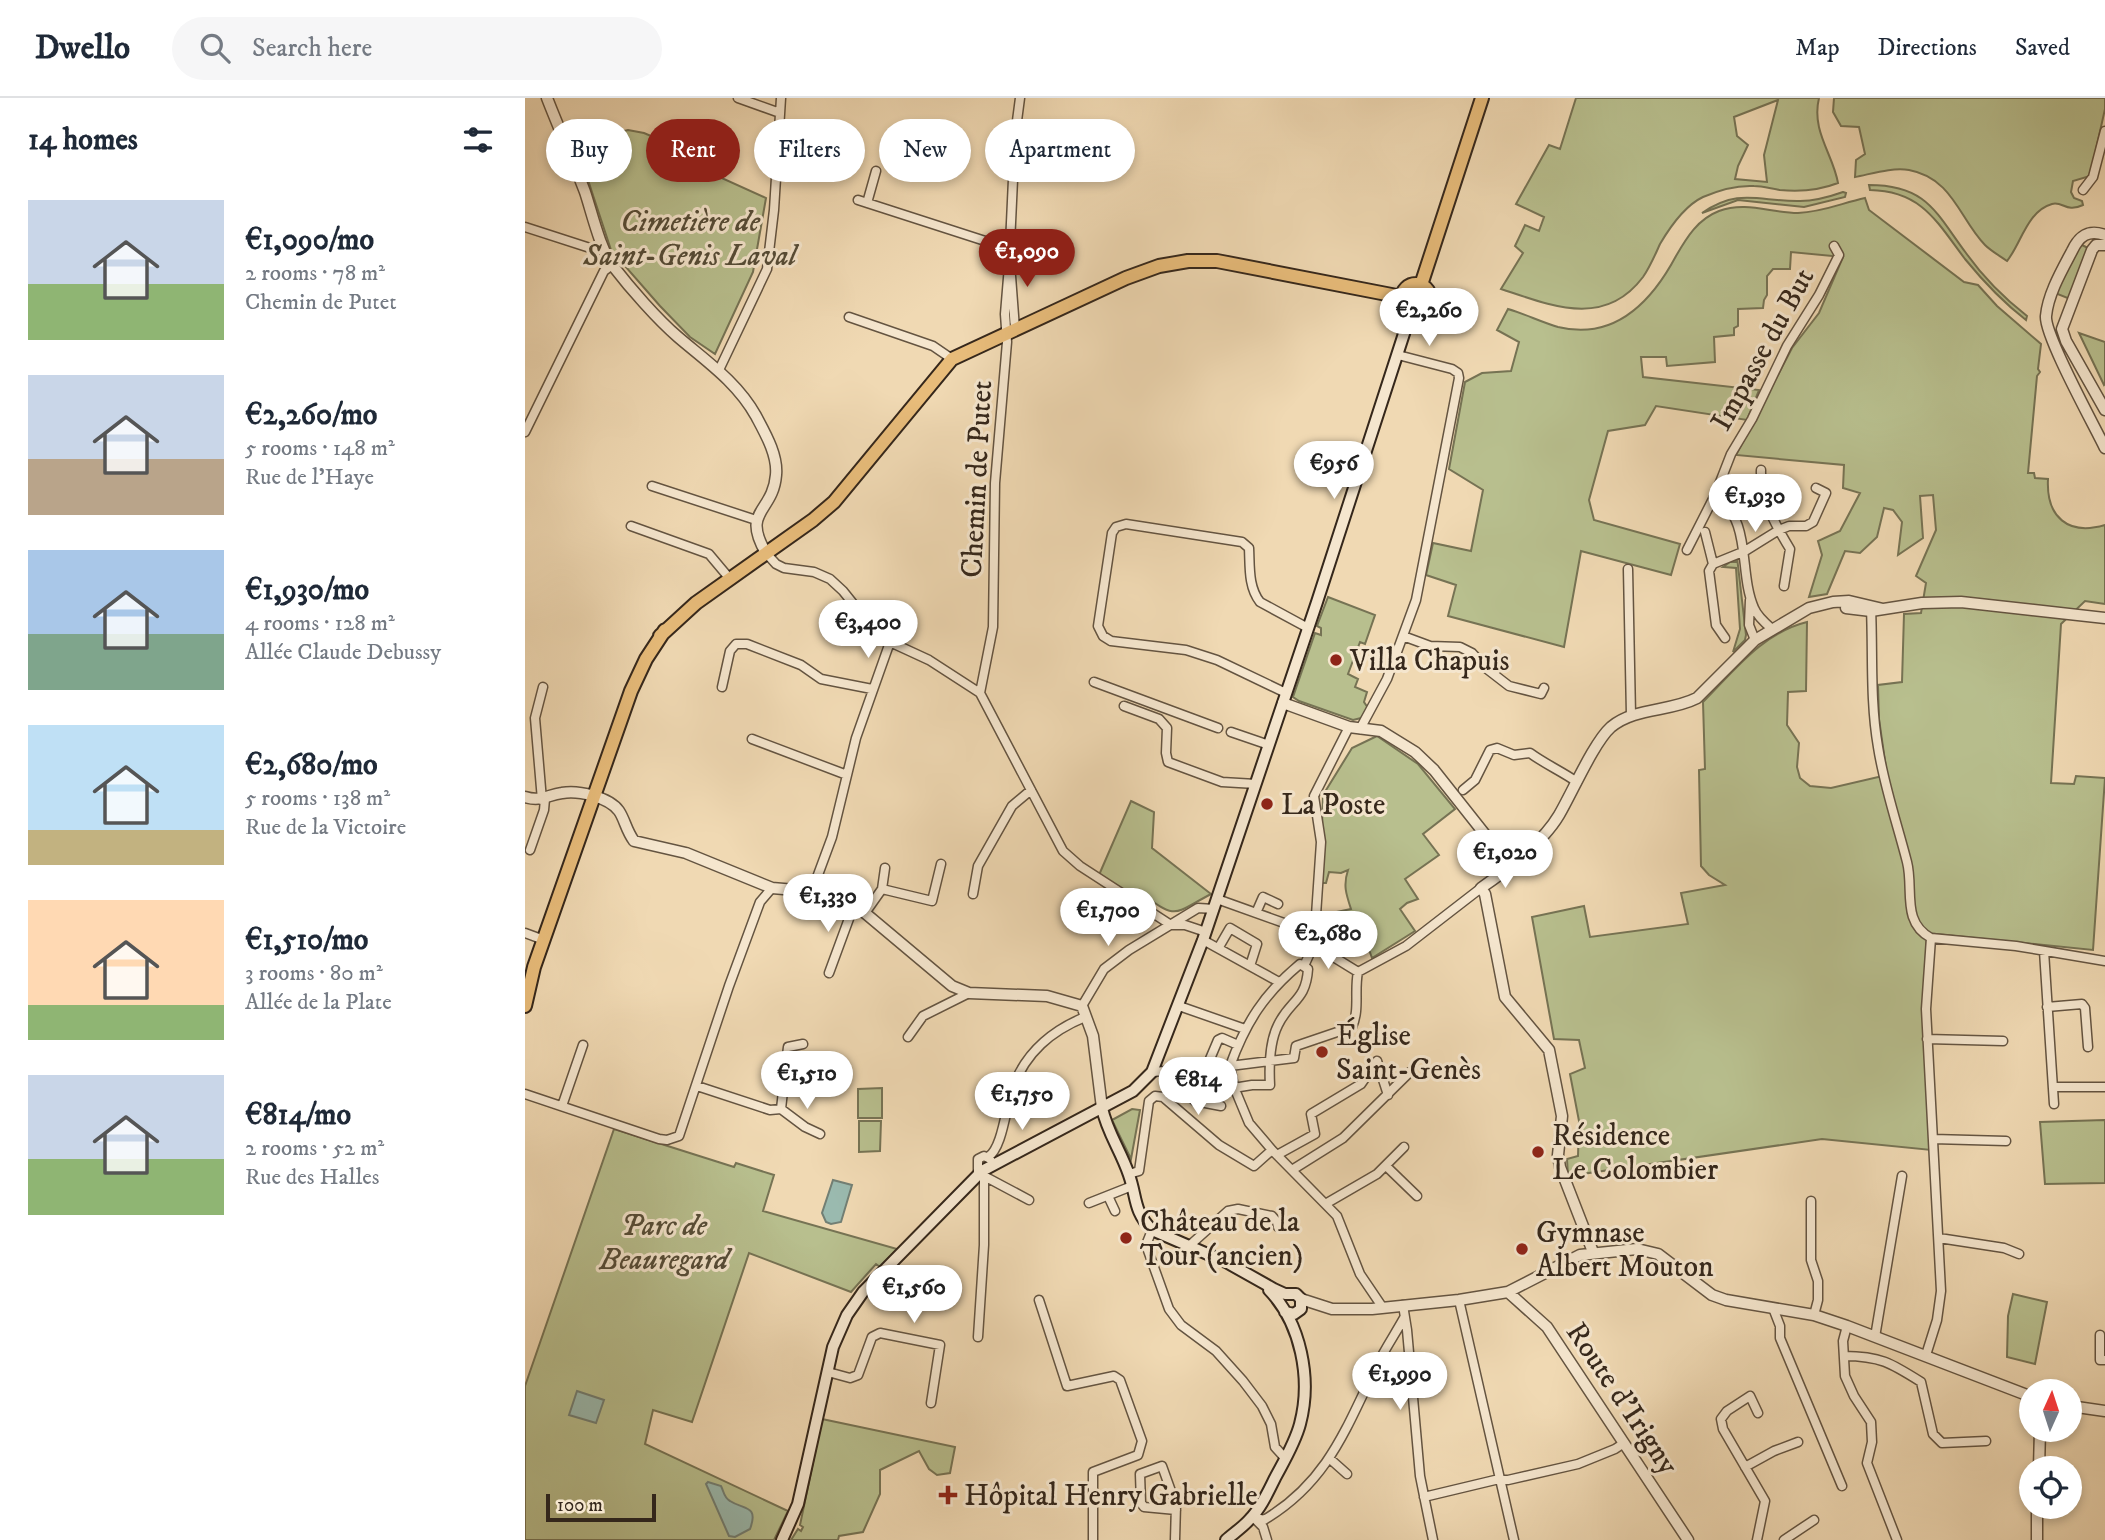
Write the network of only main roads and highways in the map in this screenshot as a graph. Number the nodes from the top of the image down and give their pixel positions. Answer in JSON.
{"nodes":[{"id":1,"x":1482,"y":98,"type":"edge"},
{"id":2,"x":1421,"y":285,"type":"junction"},
{"id":3,"x":1402,"y":297,"type":"junction"},
{"id":4,"x":1411,"y":312,"type":"junction"},
{"id":5,"x":525,"y":1006,"type":"edge"},
{"id":6,"x":1102,"y":1108,"type":"junction"},
{"id":7,"x":1283,"y":1298,"type":"junction"},
{"id":8,"x":1300,"y":1306,"type":"junction"},
{"id":9,"x":1285,"y":1312,"type":"junction"},
{"id":10,"x":1294,"y":1329,"type":"junction"},
{"id":11,"x":1226,"y":1539,"type":"edge"},
{"id":12,"x":782,"y":1540,"type":"edge"}],
"edges":[{"from":1,"to":2,"type":"main road"},
{"from":2,"to":3,"type":"main road"},
{"from":2,"to":4,"type":"main road"},
{"from":3,"to":4,"type":"main road"},
{"from":3,"to":5,"type":"main road"},
{"from":4,"to":6,"type":"main road"},
{"from":6,"to":7,"type":"main road"},
{"from":6,"to":12,"type":"main road"},
{"from":7,"to":8,"type":"main road"},
{"from":7,"to":9,"type":"main road"},
{"from":8,"to":9,"type":"main road"},
{"from":8,"to":10,"type":"main road"},
{"from":9,"to":10,"type":"main road"},
{"from":10,"to":11,"type":"main road"}]}
